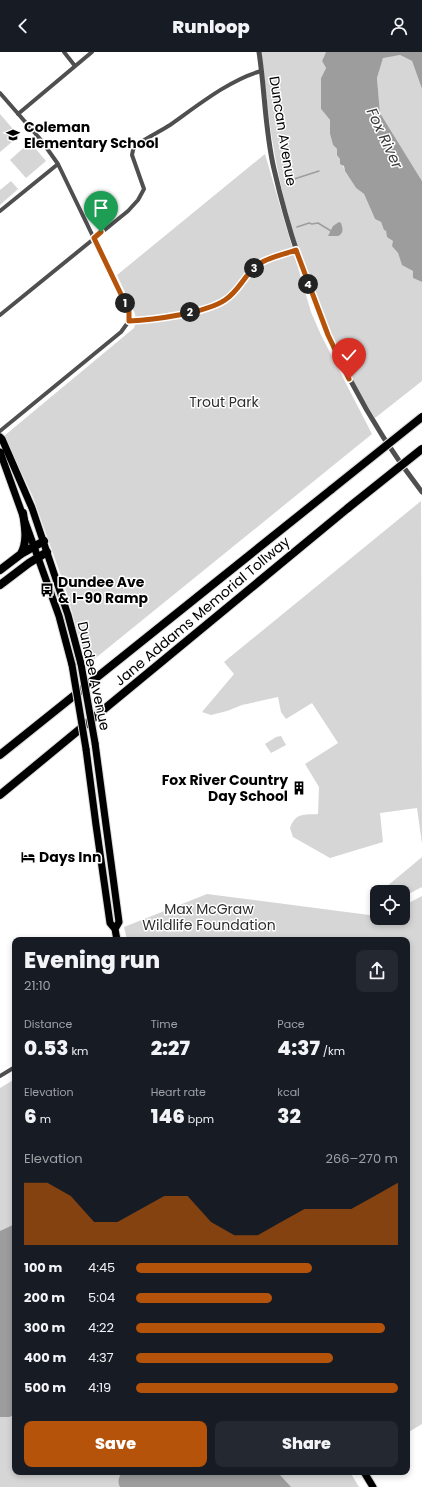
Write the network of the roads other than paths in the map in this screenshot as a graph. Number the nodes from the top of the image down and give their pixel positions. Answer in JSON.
{"nodes":[{"id":1,"x":64,"y":52,"type":"edge"},
{"id":2,"x":92,"y":52,"type":"edge"},
{"id":3,"x":259,"y":52,"type":"edge"},
{"id":4,"x":75,"y":66,"type":"junction"},
{"id":5,"x":261,"y":71,"type":"junction"},
{"id":6,"x":0,"y":93,"type":"edge"},
{"id":7,"x":18,"y":114,"type":"junction"},
{"id":8,"x":58,"y":164,"type":"junction"},
{"id":9,"x":0,"y":211,"type":"edge"},
{"id":10,"x":94,"y":238,"type":"junction"},
{"id":11,"x":296,"y":250,"type":"junction"},
{"id":12,"x":0,"y":316,"type":"edge"},
{"id":13,"x":129,"y":321,"type":"junction"},
{"id":14,"x":422,"y":417,"type":"edge"},
{"id":15,"x":0,"y":431,"type":"edge"},
{"id":16,"x":0,"y":438,"type":"edge"},
{"id":17,"x":422,"y":449,"type":"edge"},
{"id":18,"x":0,"y":452,"type":"edge"},
{"id":19,"x":422,"y":492,"type":"edge"},
{"id":20,"x":23,"y":513,"type":"junction"},
{"id":21,"x":44,"y":541,"type":"junction"},
{"id":22,"x":35,"y":546,"type":"junction"},
{"id":23,"x":48,"y":552,"type":"junction"},
{"id":24,"x":21,"y":554,"type":"junction"},
{"id":25,"x":39,"y":557,"type":"junction"},
{"id":26,"x":0,"y":570,"type":"edge"},
{"id":27,"x":0,"y":586,"type":"edge"},
{"id":28,"x":0,"y":754,"type":"edge"},
{"id":29,"x":0,"y":795,"type":"edge"},
{"id":30,"x":115,"y":929,"type":"junction"},
{"id":31,"x":116,"y":937,"type":"edge"},
{"id":32,"x":12,"y":1069,"type":"edge"},
{"id":33,"x":0,"y":1076,"type":"edge"},
{"id":34,"x":366,"y":1475,"type":"edge"},
{"id":35,"x":373,"y":1487,"type":"edge"}],
"edges":[{"from":1,"to":4,"type":"street"},
{"from":2,"to":4,"type":"street"},
{"from":3,"to":5,"type":"street","name":"Duncan Avenue"},
{"from":4,"to":7,"type":"street"},
{"from":5,"to":10,"type":"street"},
{"from":5,"to":11,"type":"street","name":"Duncan Avenue"},
{"from":6,"to":7,"type":"street"},
{"from":7,"to":8,"type":"street"},
{"from":8,"to":9,"type":"street"},
{"from":8,"to":10,"type":"street"},
{"from":10,"to":12,"type":"street"},
{"from":10,"to":13,"type":"street"},
{"from":11,"to":13,"type":"street"},
{"from":11,"to":19,"type":"street","name":"Duncan Avenue"},
{"from":13,"to":15,"type":"street"},
{"from":14,"to":28,"type":"highway","name":"Jane Addams Memorial Tollway","bridge":true},
{"from":16,"to":21,"type":"main road","name":"Dundee Avenue"},
{"from":17,"to":29,"type":"highway","name":"Jane Addams Memorial Tollway","bridge":true},
{"from":18,"to":20,"type":"main road","name":"Dundee Avenue"},
{"from":20,"to":22,"type":"main road","name":"Dundee Avenue"},
{"from":20,"to":24,"type":"highway"},
{"from":21,"to":22,"type":"highway"},
{"from":21,"to":23,"type":"main road","name":"Dundee Avenue"},
{"from":22,"to":24,"type":"highway"},
{"from":22,"to":25,"type":"main road","name":"Dundee Avenue"},
{"from":23,"to":25,"type":"highway"},
{"from":23,"to":30,"type":"main road","name":"Dundee Avenue","bridge":true},
{"from":24,"to":26,"type":"highway"},
{"from":25,"to":27,"type":"highway"},
{"from":25,"to":30,"type":"main road","name":"Dundee Avenue","bridge":true},
{"from":30,"to":31,"type":"main road","name":"Dundee Avenue"},
{"from":32,"to":33,"type":"street"},
{"from":34,"to":35,"type":"main road"}]}
